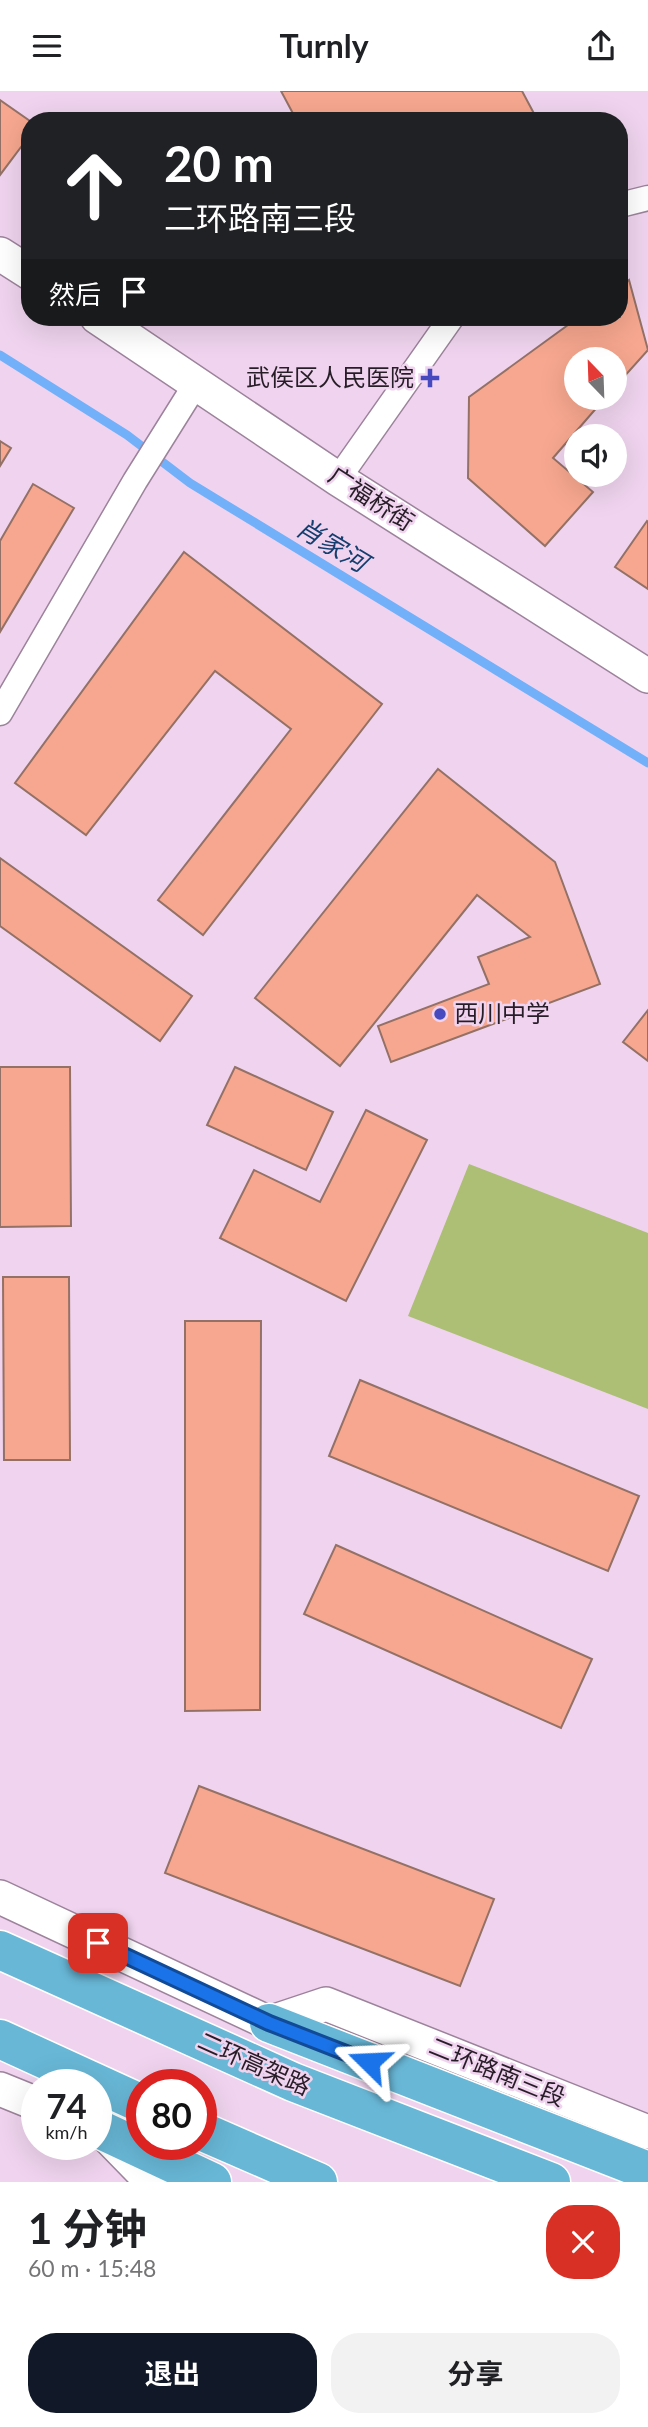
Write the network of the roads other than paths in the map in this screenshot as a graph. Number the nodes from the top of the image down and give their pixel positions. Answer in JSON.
{"nodes":[{"id":1,"x":648,"y":198,"type":"edge"},
{"id":2,"x":628,"y":203,"type":"edge"},
{"id":3,"x":0,"y":254,"type":"edge"},
{"id":4,"x":21,"y":267,"type":"edge"},
{"id":5,"x":111,"y":326,"type":"edge"},
{"id":6,"x":446,"y":326,"type":"edge"},
{"id":7,"x":197,"y":382,"type":"junction"},
{"id":8,"x":338,"y":479,"type":"junction"},
{"id":9,"x":648,"y":676,"type":"edge"},
{"id":10,"x":0,"y":713,"type":"edge"},
{"id":11,"x":0,"y":1896,"type":"edge"},
{"id":12,"x":0,"y":1950,"type":"edge"},
{"id":13,"x":269,"y":2023,"type":"junction"},
{"id":14,"x":0,"y":2039,"type":"edge"},
{"id":15,"x":0,"y":2089,"type":"edge"},
{"id":16,"x":126,"y":2097,"type":"edge"},
{"id":17,"x":21,"y":2098,"type":"edge"},
{"id":18,"x":648,"y":2132,"type":"edge"},
{"id":19,"x":112,"y":2136,"type":"edge"},
{"id":20,"x":217,"y":2138,"type":"edge"},
{"id":21,"x":112,"y":2143,"type":"edge"},
{"id":22,"x":646,"y":2170,"type":"edge"},
{"id":23,"x":152,"y":2182,"type":"edge"},
{"id":24,"x":212,"y":2182,"type":"edge"},
{"id":25,"x":318,"y":2182,"type":"edge"},
{"id":26,"x":551,"y":2182,"type":"edge"}],
"edges":[{"from":1,"to":2,"type":"street"},
{"from":3,"to":4,"type":"main road"},
{"from":5,"to":7,"type":"main road","name":"广福桥街"},
{"from":6,"to":8,"type":"street"},
{"from":7,"to":8,"type":"main road","name":"广福桥街"},
{"from":7,"to":10,"type":"street"},
{"from":8,"to":9,"type":"main road","name":"广福桥街"},
{"from":11,"to":13,"type":"main road"},
{"from":12,"to":26,"type":"highway","name":"二环高架路"},
{"from":13,"to":18,"type":"main road","name":"二环路南三段"},
{"from":13,"to":22,"type":"highway"},
{"from":14,"to":16,"type":"highway"},
{"from":15,"to":17,"type":"main road"},
{"from":19,"to":24,"type":"highway"},
{"from":20,"to":25,"type":"highway"},
{"from":21,"to":23,"type":"main road"}]}
